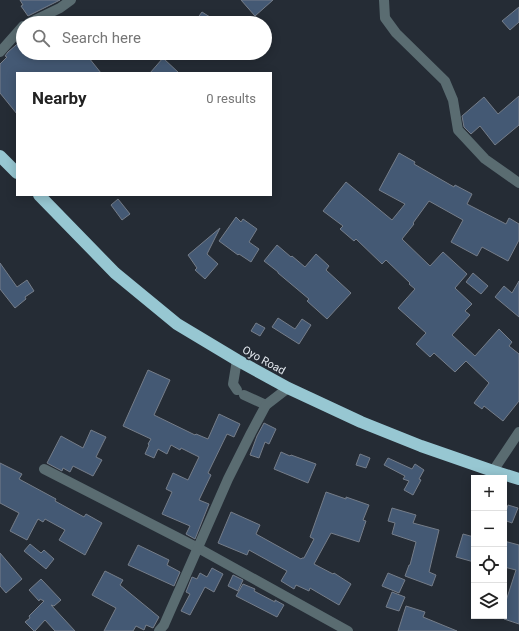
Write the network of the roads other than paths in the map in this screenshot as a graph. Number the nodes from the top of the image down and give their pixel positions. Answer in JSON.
{"nodes":[{"id":1,"x":71,"y":0,"type":"edge"},
{"id":2,"x":384,"y":0,"type":"edge"},
{"id":3,"x":43,"y":16,"type":"edge"},
{"id":4,"x":16,"y":34,"type":"edge"},
{"id":5,"x":0,"y":52,"type":"edge"},
{"id":6,"x":0,"y":156,"type":"edge"},
{"id":7,"x":16,"y":172,"type":"edge"},
{"id":8,"x":519,"y":183,"type":"edge"},
{"id":9,"x":40,"y":196,"type":"edge"},
{"id":10,"x":237,"y":360,"type":"junction"},
{"id":11,"x":288,"y":388,"type":"junction"},
{"id":12,"x":266,"y":405,"type":"junction"},
{"id":13,"x":519,"y":432,"type":"edge"},
{"id":14,"x":44,"y":469,"type":"dead end"},
{"id":15,"x":493,"y":471,"type":"junction"},
{"id":16,"x":519,"y":479,"type":"edge"},
{"id":17,"x":198,"y":548,"type":"junction"},
{"id":18,"x":159,"y":631,"type":"edge"},
{"id":19,"x":348,"y":631,"type":"edge"}],
"edges":[{"from":1,"to":3,"type":"street"},
{"from":2,"to":8,"type":"street"},
{"from":4,"to":5,"type":"street"},
{"from":6,"to":7,"type":"highway"},
{"from":9,"to":10,"type":"highway","name":"Oyo Road"},
{"from":10,"to":11,"type":"highway","name":"Oyo Road"},
{"from":10,"to":12,"type":"street"},
{"from":11,"to":12,"type":"street"},
{"from":11,"to":15,"type":"highway","name":"Oyo Road"},
{"from":12,"to":17,"type":"street"},
{"from":13,"to":15,"type":"street"},
{"from":14,"to":17,"type":"street"},
{"from":15,"to":16,"type":"highway","name":"Oyo Road"},
{"from":17,"to":18,"type":"street"},
{"from":17,"to":19,"type":"street"}]}
